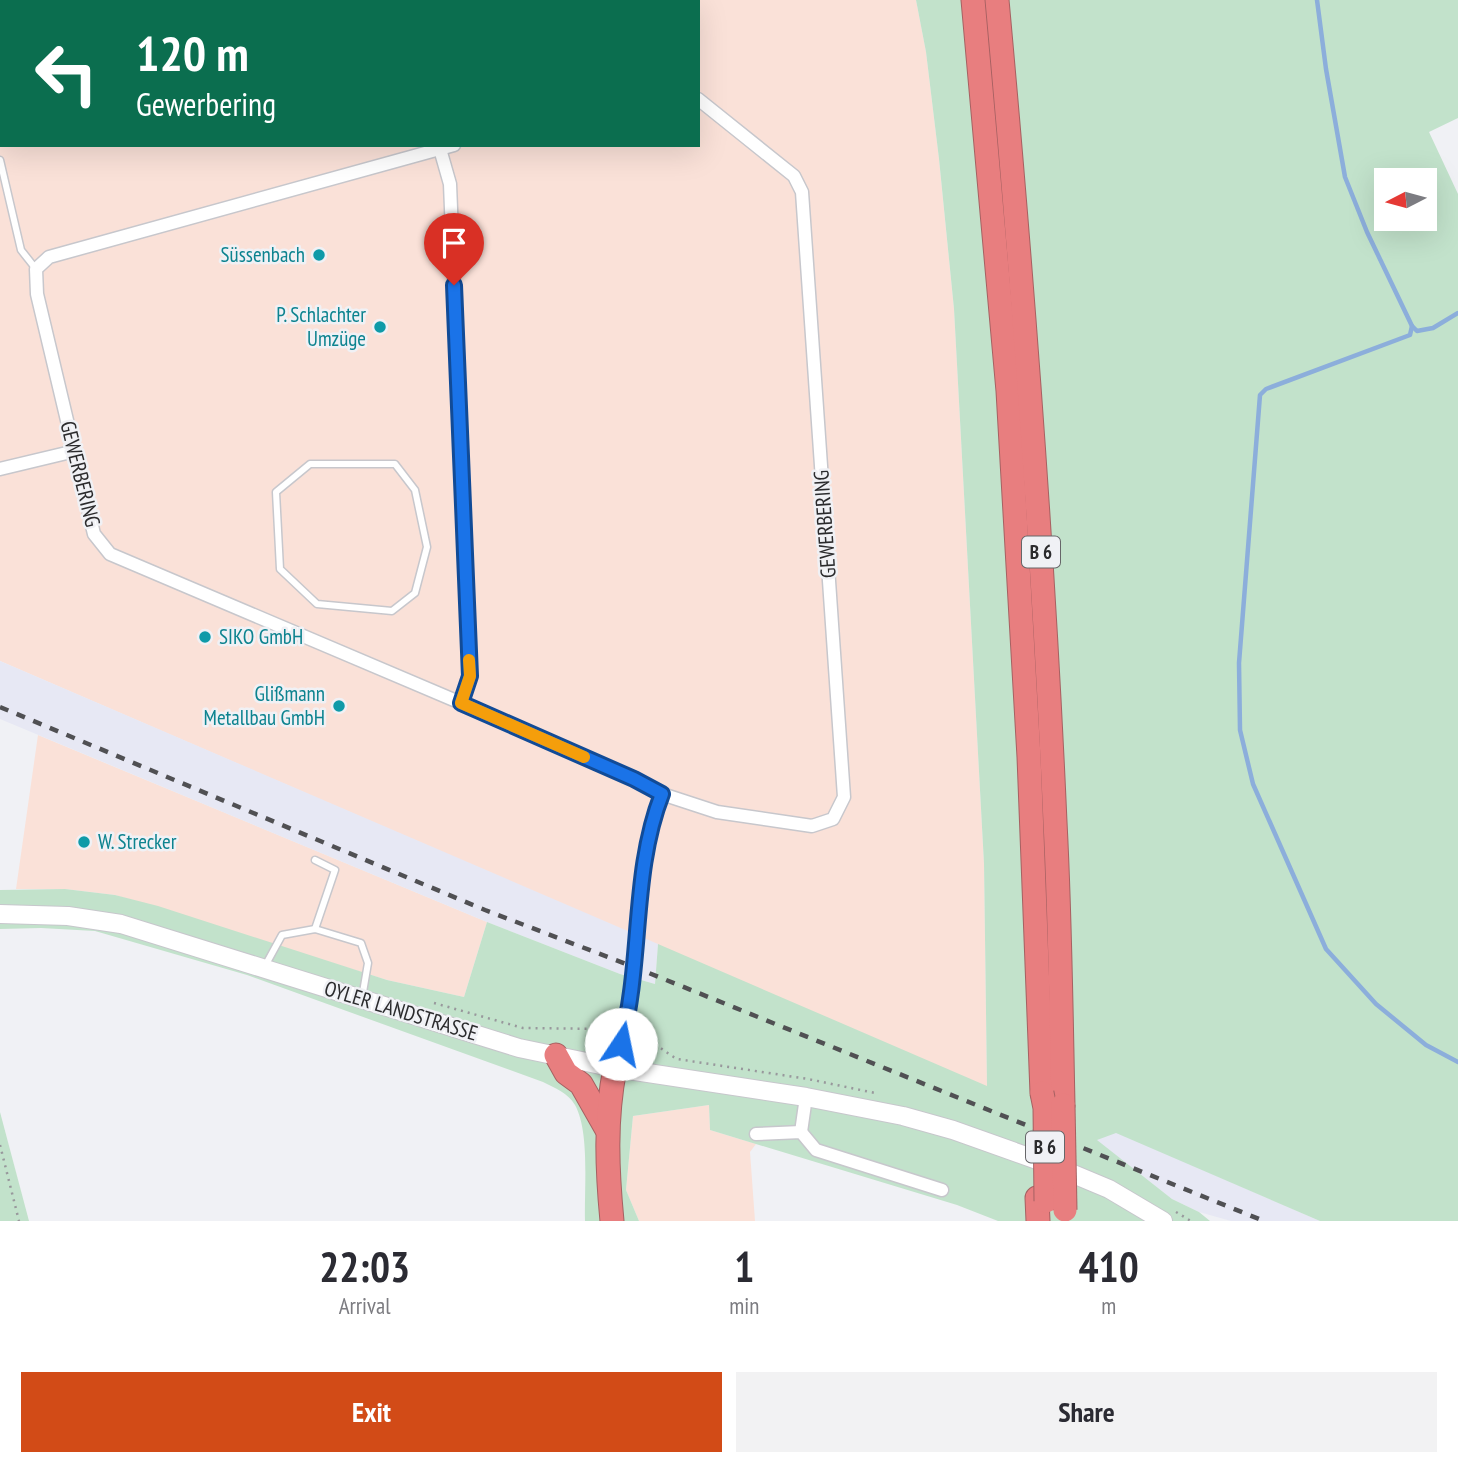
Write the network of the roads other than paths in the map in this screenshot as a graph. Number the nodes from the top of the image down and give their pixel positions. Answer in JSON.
{"nodes":[{"id":1,"x":973,"y":0,"type":"edge"},
{"id":2,"x":997,"y":0,"type":"edge"},
{"id":3,"x":700,"y":101,"type":"edge"},
{"id":4,"x":447,"y":147,"type":"edge"},
{"id":5,"x":440,"y":149,"type":"junction"},
{"id":6,"x":0,"y":160,"type":"edge"},
{"id":7,"x":36,"y":269,"type":"junction"},
{"id":8,"x":75,"y":451,"type":"junction"},
{"id":9,"x":0,"y":469,"type":"edge"},
{"id":10,"x":427,"y":547,"type":"joint"},
{"id":11,"x":461,"y":703,"type":"junction"},
{"id":12,"x":662,"y":794,"type":"junction"},
{"id":13,"x":315,"y":860,"type":"dead end"},
{"id":14,"x":0,"y":914,"type":"edge"},
{"id":15,"x":315,"y":929,"type":"junction"},
{"id":16,"x":264,"y":968,"type":"junction"},
{"id":17,"x":362,"y":1000,"type":"junction"},
{"id":18,"x":556,"y":1055,"type":"junction"},
{"id":19,"x":615,"y":1068,"type":"junction"},
{"id":20,"x":806,"y":1097,"type":"junction"},
{"id":21,"x":608,"y":1130,"type":"junction"},
{"id":22,"x":801,"y":1132,"type":"junction"},
{"id":23,"x":756,"y":1134,"type":"dead end"},
{"id":24,"x":942,"y":1190,"type":"dead end"},
{"id":25,"x":1050,"y":1212,"type":"edge"},
{"id":26,"x":612,"y":1221,"type":"edge"},
{"id":27,"x":1163,"y":1221,"type":"edge"}],
"edges":[{"from":1,"to":25,"type":"highway","number":"B 6","bridge":true},
{"from":2,"to":25,"type":"highway","number":"B 6","bridge":true},
{"from":3,"to":12,"type":"street","name":"GEWERBERING"},
{"from":4,"to":5,"type":"street"},
{"from":5,"to":7,"type":"street"},
{"from":5,"to":11,"type":"street"},
{"from":6,"to":7,"type":"lane"},
{"from":7,"to":8,"type":"street","name":"GEWERBERING"},
{"from":8,"to":9,"type":"street"},
{"from":8,"to":11,"type":"street","name":"GEWERBERING"},
{"from":10,"to":10,"type":"lane"},
{"from":11,"to":12,"type":"street","name":"GEWERBERING"},
{"from":12,"to":19,"type":"street"},
{"from":13,"to":15,"type":"lane"},
{"from":14,"to":16,"type":"main road","name":"OYLER LANDSTRASSE"},
{"from":15,"to":16,"type":"lane"},
{"from":15,"to":17,"type":"lane"},
{"from":16,"to":17,"type":"main road","name":"OYLER LANDSTRASSE"},
{"from":17,"to":18,"type":"main road","name":"OYLER LANDSTRASSE"},
{"from":18,"to":19,"type":"main road","name":"OYLER LANDSTRASSE"},
{"from":18,"to":21,"type":"highway"},
{"from":19,"to":20,"type":"main road","name":"OYLER LANDSTRASSE"},
{"from":19,"to":21,"type":"highway"},
{"from":20,"to":22,"type":"street"},
{"from":20,"to":27,"type":"main road","name":"OYLER LANDSTRASSE"},
{"from":21,"to":26,"type":"highway"},
{"from":22,"to":23,"type":"street"},
{"from":22,"to":24,"type":"street"}]}
